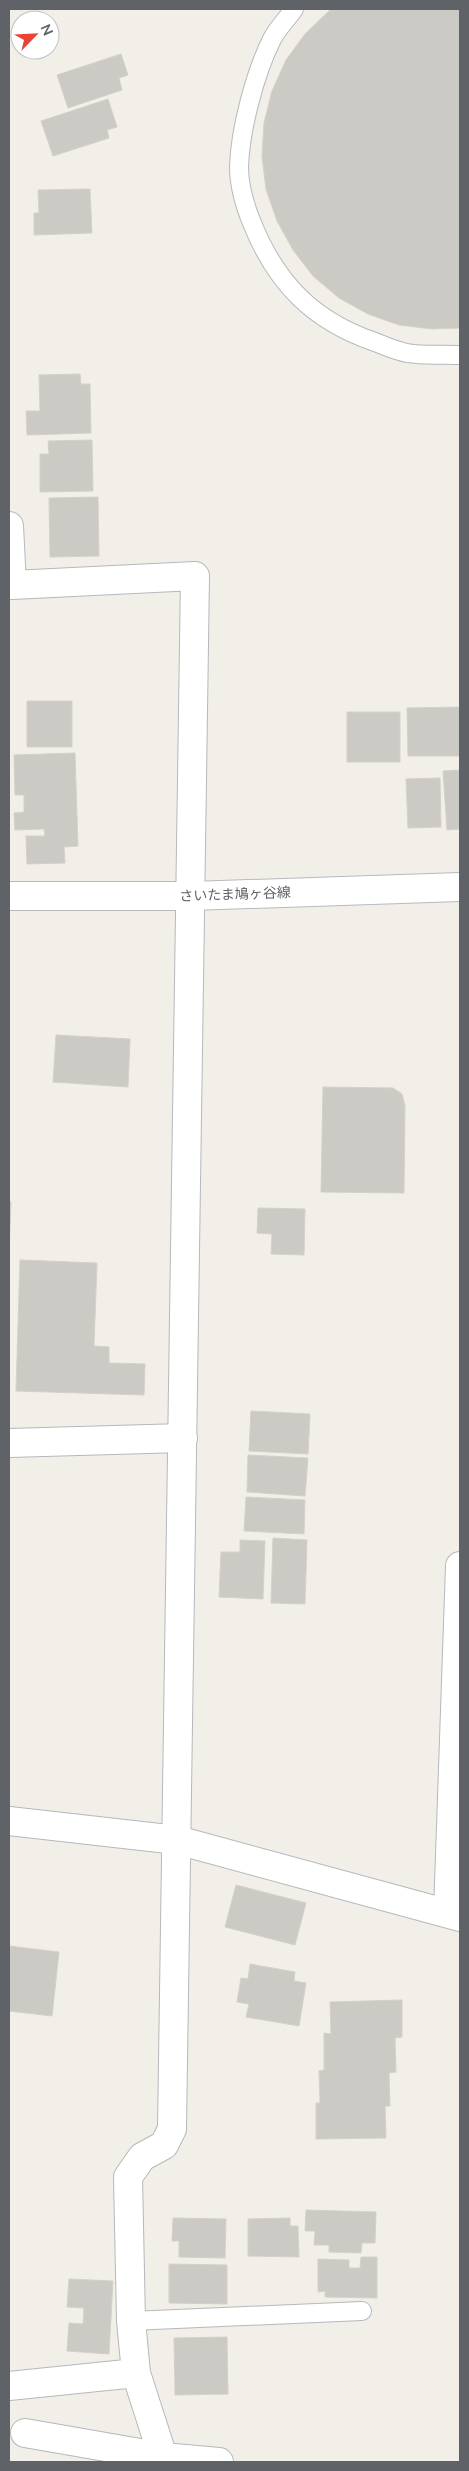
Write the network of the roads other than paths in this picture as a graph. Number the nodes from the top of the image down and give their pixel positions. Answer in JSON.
{"nodes":[{"id":1,"x":294,"y":9,"type":"edge"},
{"id":2,"x":460,"y":355,"type":"edge"},
{"id":3,"x":9,"y":526,"type":"edge"},
{"id":4,"x":10,"y":585,"type":"edge"},
{"id":5,"x":460,"y":887,"type":"edge"},
{"id":6,"x":9,"y":896,"type":"edge"},
{"id":7,"x":191,"y":896,"type":"junction"},
{"id":8,"x":183,"y":1438,"type":"junction"},
{"id":9,"x":9,"y":1443,"type":"edge"},
{"id":10,"x":460,"y":1566,"type":"edge"},
{"id":11,"x":9,"y":1821,"type":"edge"},
{"id":12,"x":177,"y":1840,"type":"junction"},
{"id":13,"x":454,"y":1915,"type":"edge"},
{"id":14,"x":362,"y":2311,"type":"dead end"},
{"id":15,"x":131,"y":2321,"type":"junction"},
{"id":16,"x":136,"y":2373,"type":"junction"},
{"id":17,"x":9,"y":2386,"type":"edge"},
{"id":18,"x":25,"y":2433,"type":"dead end"},
{"id":19,"x":163,"y":2460,"type":"edge"},
{"id":20,"x":219,"y":2462,"type":"edge"}],
"edges":[{"from":1,"to":2,"type":"lane"},
{"from":3,"to":4,"type":"street"},
{"from":4,"to":7,"type":"street"},
{"from":5,"to":7,"type":"street","name":"さいたま鳩ヶ谷線"},
{"from":6,"to":7,"type":"street","name":"さいたま鳩ヶ谷線"},
{"from":7,"to":8,"type":"street"},
{"from":8,"to":9,"type":"street"},
{"from":8,"to":12,"type":"street"},
{"from":10,"to":13,"type":"street"},
{"from":11,"to":12,"type":"street"},
{"from":12,"to":13,"type":"street"},
{"from":12,"to":15,"type":"street"},
{"from":14,"to":15,"type":"lane"},
{"from":15,"to":16,"type":"street"},
{"from":16,"to":17,"type":"street"},
{"from":16,"to":19,"type":"street"},
{"from":18,"to":19,"type":"street"},
{"from":19,"to":20,"type":"street"}]}
